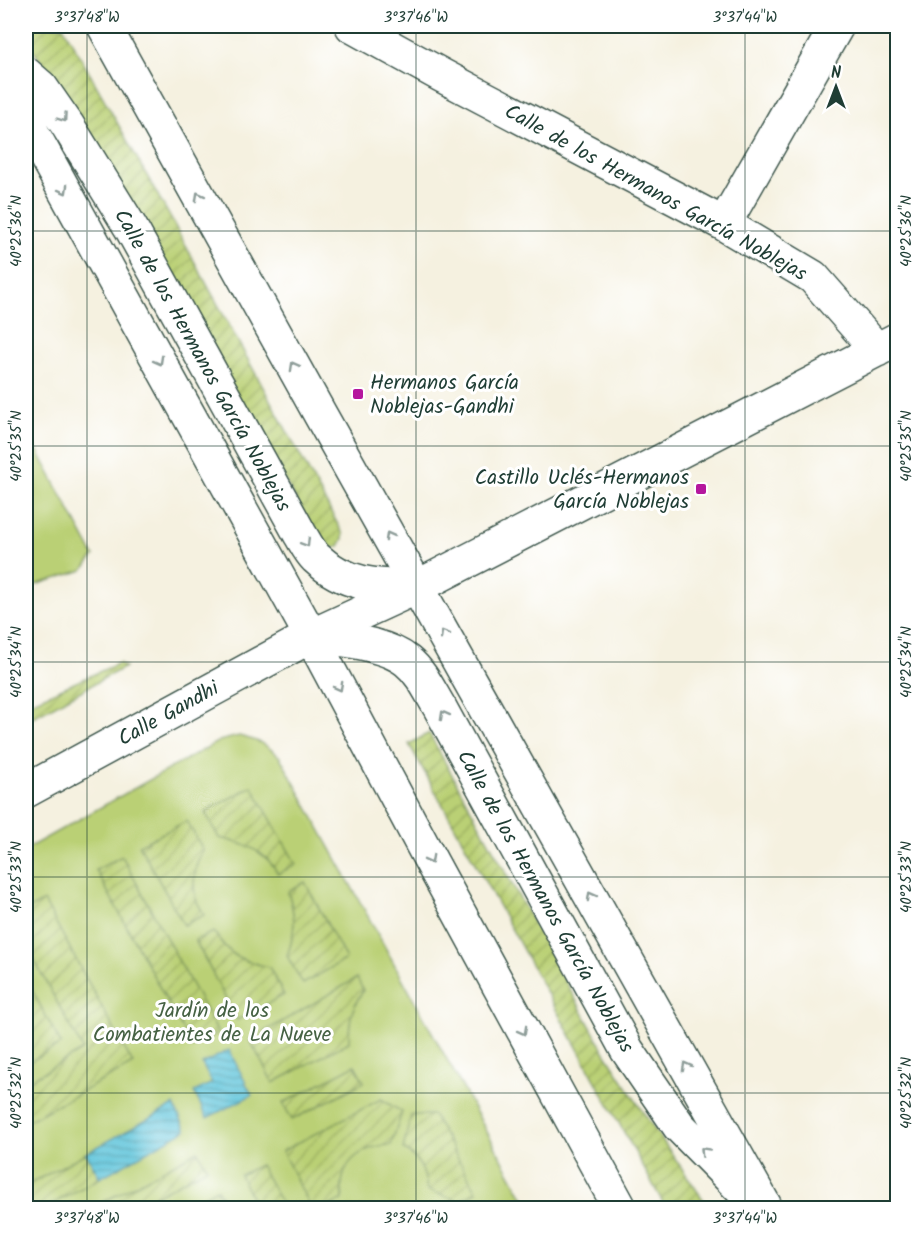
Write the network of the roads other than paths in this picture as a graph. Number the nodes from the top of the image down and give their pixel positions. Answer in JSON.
{"nodes":[{"id":1,"x":104,"y":26,"type":"edge"},
{"id":2,"x":352,"y":26,"type":"edge"},
{"id":3,"x":837,"y":26,"type":"edge"},
{"id":4,"x":26,"y":74,"type":"edge"},
{"id":5,"x":26,"y":121,"type":"edge"},
{"id":6,"x":724,"y":225,"type":"junction"},
{"id":7,"x":887,"y":345,"type":"edge"},
{"id":8,"x":417,"y":587,"type":"junction"},
{"id":9,"x":311,"y":636,"type":"junction"},
{"id":10,"x":26,"y":791,"type":"edge"},
{"id":11,"x":620,"y":1209,"type":"edge"},
{"id":12,"x":759,"y":1209,"type":"edge"},
{"id":13,"x":766,"y":1209,"type":"edge"}],
"edges":[{"from":8,"to":1,"type":"main road","name":"Calle de los Hermanos García Noblejas","one_way":true},
{"from":2,"to":6,"type":"main road","name":"Calle de los Hermanos García Noblejas"},
{"from":3,"to":6,"type":"main road"},
{"from":4,"to":8,"type":"main road","name":"Calle de los Hermanos García Noblejas","one_way":true},
{"from":5,"to":9,"type":"main road","name":"Calle de los Hermanos García Noblejas","one_way":true},
{"from":6,"to":7,"type":"main road","name":"Calle de los Hermanos García Noblejas"},
{"from":7,"to":8,"type":"main road"},
{"from":8,"to":9,"type":"main road"},
{"from":13,"to":8,"type":"main road","name":"Calle de los Hermanos García Noblejas","one_way":true},
{"from":9,"to":10,"type":"main road","name":"Calle Gandhi"},
{"from":9,"to":11,"type":"main road","name":"Calle de los Hermanos García Noblejas","one_way":true},
{"from":12,"to":9,"type":"main road","name":"Calle de los Hermanos García Noblejas","one_way":true}]}
